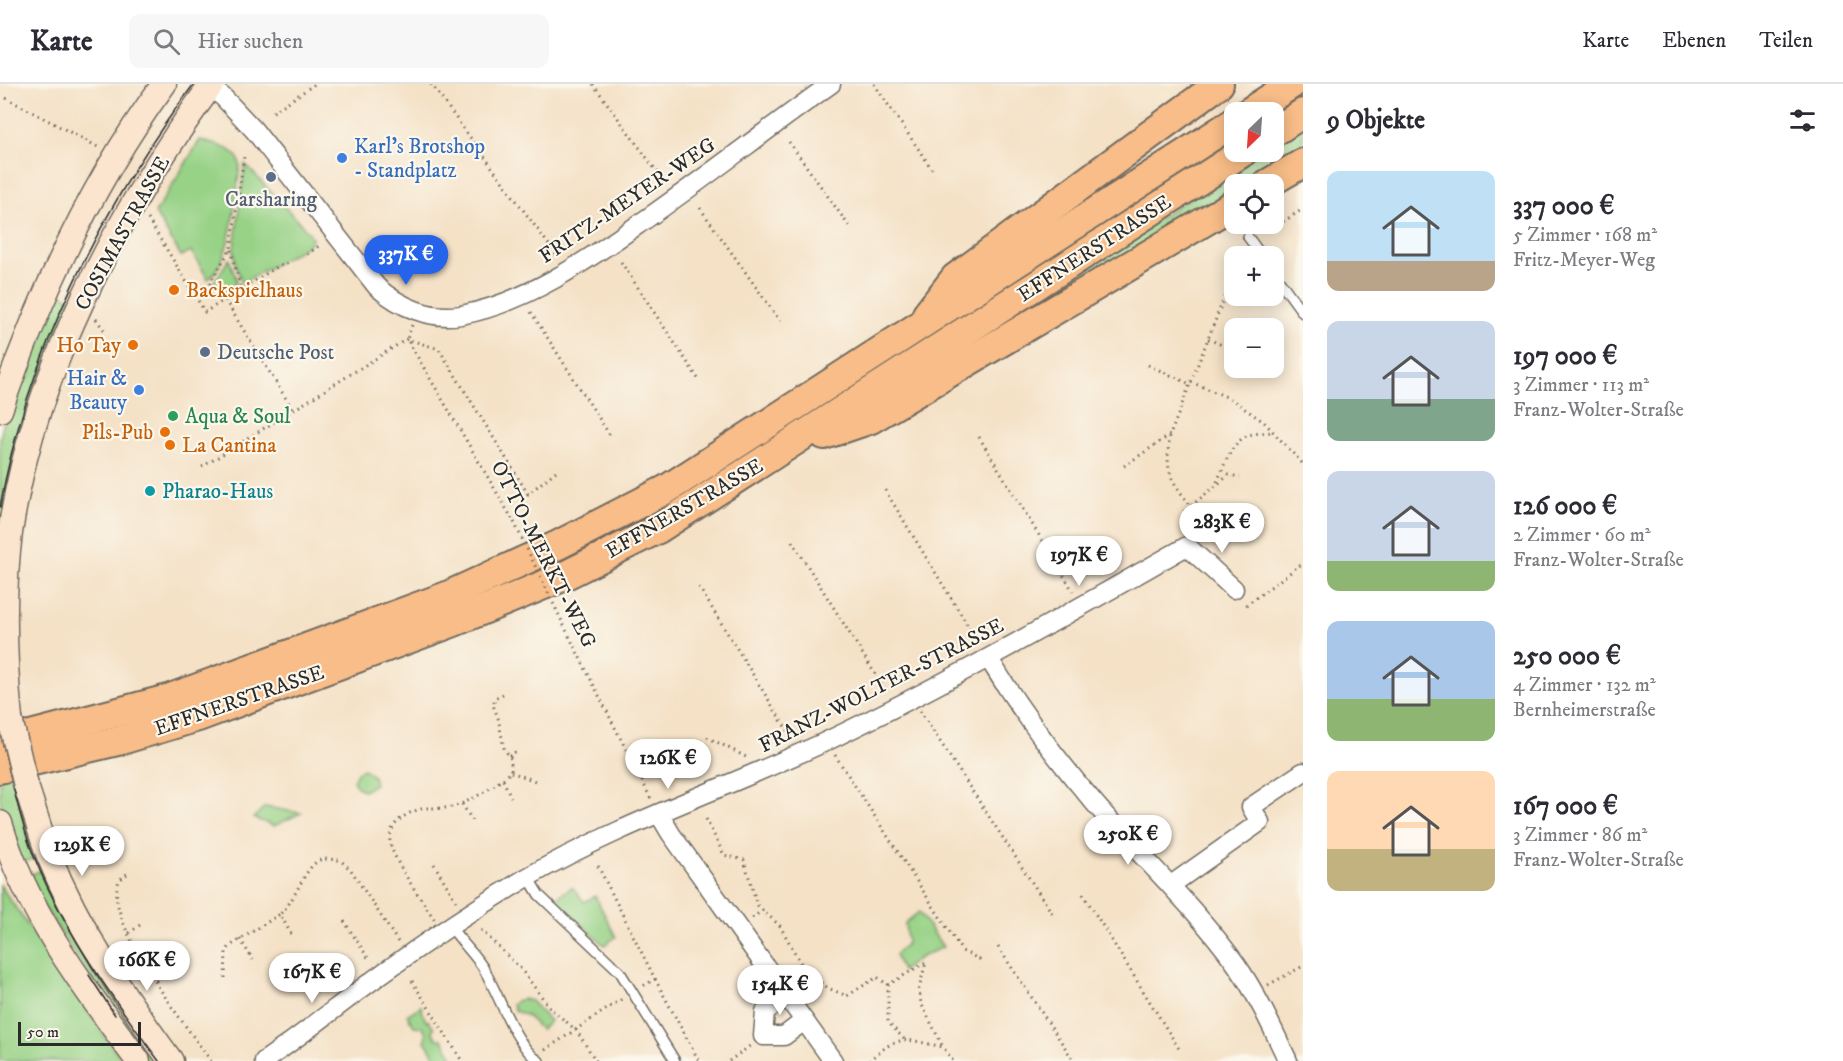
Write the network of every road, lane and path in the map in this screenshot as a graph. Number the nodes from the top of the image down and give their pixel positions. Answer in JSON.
{"nodes":[{"id":1,"x":164,"y":84,"type":"edge"},
{"id":2,"x":315,"y":84,"type":"edge"},
{"id":3,"x":431,"y":84,"type":"edge"},
{"id":4,"x":593,"y":84,"type":"edge"},
{"id":5,"x":831,"y":84,"type":"edge"},
{"id":6,"x":874,"y":84,"type":"edge"},
{"id":7,"x":1219,"y":84,"type":"edge"},
{"id":8,"x":1292,"y":84,"type":"edge"},
{"id":9,"x":209,"y":85,"type":"edge"},
{"id":10,"x":6,"y":98,"type":"dead end"},
{"id":11,"x":1264,"y":102,"type":"edge"},
{"id":12,"x":273,"y":112,"type":"dead end"},
{"id":13,"x":1303,"y":113,"type":"edge"},
{"id":14,"x":1284,"y":125,"type":"edge"},
{"id":15,"x":1224,"y":129,"type":"edge"},
{"id":16,"x":789,"y":142,"type":"dead end"},
{"id":17,"x":102,"y":150,"type":"dead end"},
{"id":18,"x":244,"y":156,"type":"dead end"},
{"id":19,"x":1228,"y":162,"type":"edge"},
{"id":20,"x":1303,"y":164,"type":"edge"},
{"id":21,"x":932,"y":169,"type":"dead end"},
{"id":22,"x":1284,"y":175,"type":"edge"},
{"id":23,"x":667,"y":186,"type":"dead end"},
{"id":24,"x":700,"y":208,"type":"dead end"},
{"id":25,"x":1303,"y":209,"type":"edge"},
{"id":26,"x":1224,"y":210,"type":"edge"},
{"id":27,"x":146,"y":214,"type":"dead end"},
{"id":28,"x":1284,"y":221,"type":"edge"},
{"id":29,"x":849,"y":226,"type":"dead end"},
{"id":30,"x":1248,"y":237,"type":"dead end"},
{"id":31,"x":322,"y":244,"type":"dead end"},
{"id":32,"x":1255,"y":246,"type":"edge"},
{"id":33,"x":231,"y":248,"type":"junction"},
{"id":34,"x":306,"y":254,"type":"dead end"},
{"id":35,"x":557,"y":256,"type":"dead end"},
{"id":36,"x":621,"y":262,"type":"dead end"},
{"id":37,"x":291,"y":263,"type":"dead end"},
{"id":38,"x":1284,"y":287,"type":"edge"},
{"id":39,"x":241,"y":290,"type":"junction"},
{"id":40,"x":194,"y":293,"type":"junction"},
{"id":41,"x":1224,"y":298,"type":"edge"},
{"id":42,"x":225,"y":300,"type":"junction"},
{"id":43,"x":417,"y":311,"type":"junction"},
{"id":44,"x":531,"y":312,"type":"dead end"},
{"id":45,"x":1303,"y":313,"type":"edge"},
{"id":46,"x":92,"y":316,"type":"dead end"},
{"id":47,"x":780,"y":321,"type":"dead end"},
{"id":48,"x":105,"y":331,"type":"dead end"},
{"id":49,"x":913,"y":331,"type":"junction"},
{"id":50,"x":407,"y":339,"type":"junction"},
{"id":51,"x":1208,"y":339,"type":"junction"},
{"id":52,"x":1224,"y":346,"type":"edge"},
{"id":53,"x":1148,"y":366,"type":"dead end"},
{"id":54,"x":699,"y":380,"type":"dead end"},
{"id":55,"x":1191,"y":383,"type":"junction"},
{"id":56,"x":0,"y":410,"type":"edge"},
{"id":57,"x":293,"y":410,"type":"junction"},
{"id":58,"x":1273,"y":432,"type":"junction"},
{"id":59,"x":1170,"y":435,"type":"junction"},
{"id":60,"x":611,"y":437,"type":"dead end"},
{"id":61,"x":979,"y":437,"type":"dead end"},
{"id":62,"x":785,"y":448,"type":"junction"},
{"id":63,"x":1303,"y":464,"type":"edge"},
{"id":64,"x":1124,"y":466,"type":"dead end"},
{"id":65,"x":202,"y":467,"type":"dead end"},
{"id":66,"x":555,"y":471,"type":"dead end"},
{"id":67,"x":1240,"y":477,"type":"dead end"},
{"id":68,"x":1217,"y":482,"type":"junction"},
{"id":69,"x":885,"y":490,"type":"dead end"},
{"id":70,"x":1191,"y":506,"type":"junction"},
{"id":71,"x":1184,"y":512,"type":"dead end"},
{"id":72,"x":792,"y":541,"type":"dead end"},
{"id":73,"x":1303,"y":563,"type":"edge"},
{"id":74,"x":699,"y":586,"type":"dead end"},
{"id":75,"x":1234,"y":589,"type":"dead end"},
{"id":76,"x":1246,"y":604,"type":"dead end"},
{"id":77,"x":1082,"y":606,"type":"junction"},
{"id":78,"x":988,"y":659,"type":"junction"},
{"id":79,"x":503,"y":694,"type":"dead end"},
{"id":80,"x":903,"y":703,"type":"junction"},
{"id":81,"x":5,"y":731,"type":"edge"},
{"id":82,"x":706,"y":737,"type":"dead end"},
{"id":83,"x":827,"y":741,"type":"junction"},
{"id":84,"x":517,"y":751,"type":"dead end"},
{"id":85,"x":801,"y":753,"type":"junction"},
{"id":86,"x":509,"y":756,"type":"junction"},
{"id":87,"x":768,"y":768,"type":"junction"},
{"id":88,"x":0,"y":769,"type":"edge"},
{"id":89,"x":511,"y":772,"type":"junction"},
{"id":90,"x":1303,"y":772,"type":"edge"},
{"id":91,"x":503,"y":779,"type":"junction"},
{"id":92,"x":538,"y":782,"type":"dead end"},
{"id":93,"x":511,"y":797,"type":"dead end"},
{"id":94,"x":461,"y":803,"type":"junction"},
{"id":95,"x":659,"y":814,"type":"junction"},
{"id":96,"x":706,"y":819,"type":"dead end"},
{"id":97,"x":472,"y":820,"type":"dead end"},
{"id":98,"x":0,"y":823,"type":"edge"},
{"id":99,"x":434,"y":864,"type":"dead end"},
{"id":100,"x":127,"y":874,"type":"dead end"},
{"id":101,"x":528,"y":877,"type":"junction"},
{"id":102,"x":1171,"y":885,"type":"junction"},
{"id":103,"x":1083,"y":894,"type":"dead end"},
{"id":104,"x":1052,"y":913,"type":"dead end"},
{"id":105,"x":280,"y":914,"type":"junction"},
{"id":106,"x":344,"y":921,"type":"dead end"},
{"id":107,"x":140,"y":925,"type":"dead end"},
{"id":108,"x":452,"y":925,"type":"junction"},
{"id":109,"x":481,"y":930,"type":"dead end"},
{"id":110,"x":129,"y":933,"type":"junction"},
{"id":111,"x":291,"y":934,"type":"dead end"},
{"id":112,"x":240,"y":939,"type":"junction"},
{"id":113,"x":998,"y":947,"type":"dead end"},
{"id":114,"x":407,"y":956,"type":"junction"},
{"id":115,"x":982,"y":957,"type":"dead end"},
{"id":116,"x":253,"y":960,"type":"dead end"},
{"id":117,"x":1303,"y":966,"type":"edge"},
{"id":118,"x":170,"y":970,"type":"dead end"},
{"id":119,"x":379,"y":975,"type":"junction"},
{"id":120,"x":225,"y":978,"type":"dead end"},
{"id":121,"x":656,"y":979,"type":"dead end"},
{"id":122,"x":156,"y":981,"type":"junction"},
{"id":123,"x":412,"y":981,"type":"dead end"},
{"id":124,"x":888,"y":984,"type":"junction"},
{"id":125,"x":1254,"y":993,"type":"junction"},
{"id":126,"x":786,"y":995,"type":"junction"},
{"id":127,"x":804,"y":1021,"type":"junction"},
{"id":128,"x":763,"y":1036,"type":"junction"},
{"id":129,"x":904,"y":1039,"type":"junction"},
{"id":130,"x":942,"y":1047,"type":"junction"},
{"id":131,"x":1181,"y":1052,"type":"dead end"},
{"id":132,"x":138,"y":1061,"type":"edge"},
{"id":133,"x":171,"y":1061,"type":"edge"},
{"id":134,"x":211,"y":1061,"type":"edge"},
{"id":135,"x":264,"y":1061,"type":"edge"},
{"id":136,"x":462,"y":1061,"type":"edge"},
{"id":137,"x":539,"y":1061,"type":"edge"},
{"id":138,"x":596,"y":1061,"type":"edge"},
{"id":139,"x":675,"y":1061,"type":"edge"},
{"id":140,"x":699,"y":1061,"type":"edge"},
{"id":141,"x":729,"y":1061,"type":"edge"},
{"id":142,"x":833,"y":1061,"type":"edge"},
{"id":143,"x":869,"y":1061,"type":"edge"},
{"id":144,"x":953,"y":1061,"type":"edge"},
{"id":145,"x":1074,"y":1061,"type":"edge"},
{"id":146,"x":1288,"y":1061,"type":"edge"}],
"edges":[{"from":1,"to":56,"type":"main road","name":"COSIMASTRASSE"},
{"from":2,"to":12,"type":"path"},
{"from":3,"to":35,"type":"path"},
{"from":4,"to":23,"type":"path"},
{"from":5,"to":43,"type":"street","name":"FRITZ-MEYER-WEG"},
{"from":6,"to":21,"type":"path"},
{"from":7,"to":49,"type":"highway"},
{"from":8,"to":11,"type":"highway"},
{"from":9,"to":43,"type":"street","name":"FRITZ-MEYER-WEG"},
{"from":9,"to":81,"type":"main road","name":"COSIMASTRASSE"},
{"from":10,"to":17,"type":"path"},
{"from":13,"to":14,"type":"highway"},
{"from":15,"to":49,"type":"highway","name":"EFFNERSTRASSE"},
{"from":16,"to":29,"type":"path"},
{"from":18,"to":33,"type":"path"},
{"from":19,"to":62,"type":"highway","name":"EFFNERSTRASSE"},
{"from":20,"to":22,"type":"highway"},
{"from":24,"to":47,"type":"path"},
{"from":25,"to":28,"type":"path"},
{"from":26,"to":62,"type":"highway"},
{"from":27,"to":40,"type":"path"},
{"from":30,"to":32,"type":"lane"},
{"from":31,"to":34,"type":"path"},
{"from":33,"to":39,"type":"path"},
{"from":33,"to":40,"type":"path"},
{"from":36,"to":54,"type":"path"},
{"from":37,"to":39,"type":"path"},
{"from":38,"to":45,"type":"lane"},
{"from":39,"to":42,"type":"path"},
{"from":40,"to":42,"type":"path"},
{"from":41,"to":51,"type":"path"},
{"from":42,"to":57,"type":"path"},
{"from":43,"to":50,"type":"path"},
{"from":44,"to":60,"type":"path"},
{"from":46,"to":48,"type":"path"},
{"from":49,"to":81,"type":"highway","name":"EFFNERSTRASSE"},
{"from":50,"to":57,"type":"path"},
{"from":50,"to":66,"type":"path"},
{"from":50,"to":95,"type":"path","name":"OTTO-MERKT-WEG","bridge":true},
{"from":51,"to":52,"type":"path"},
{"from":51,"to":55,"type":"path"},
{"from":53,"to":55,"type":"path"},
{"from":55,"to":58,"type":"path"},
{"from":55,"to":59,"type":"path"},
{"from":57,"to":65,"type":"path"},
{"from":58,"to":63,"type":"path"},
{"from":58,"to":68,"type":"path"},
{"from":59,"to":64,"type":"path"},
{"from":59,"to":70,"type":"path"},
{"from":61,"to":77,"type":"path"},
{"from":62,"to":88,"type":"highway","name":"EFFNERSTRASSE"},
{"from":67,"to":68,"type":"path"},
{"from":68,"to":70,"type":"path"},
{"from":69,"to":78,"type":"path"},
{"from":70,"to":71,"type":"path"},
{"from":72,"to":80,"type":"path"},
{"from":73,"to":76,"type":"path"},
{"from":74,"to":85,"type":"path"},
{"from":75,"to":77,"type":"street","name":"FRANZ-WOLTER-STRASSE"},
{"from":77,"to":78,"type":"street","name":"FRANZ-WOLTER-STRASSE"},
{"from":78,"to":80,"type":"street","name":"FRANZ-WOLTER-STRASSE"},
{"from":78,"to":102,"type":"street"},
{"from":79,"to":86,"type":"path"},
{"from":80,"to":83,"type":"street","name":"FRANZ-WOLTER-STRASSE"},
{"from":80,"to":104,"type":"path"},
{"from":81,"to":133,"type":"main road","name":"COSIMASTRASSE","bridge":true},
{"from":82,"to":87,"type":"path"},
{"from":83,"to":85,"type":"street","name":"FRANZ-WOLTER-STRASSE"},
{"from":83,"to":115,"type":"path"},
{"from":84,"to":86,"type":"path"},
{"from":85,"to":87,"type":"street","name":"FRANZ-WOLTER-STRASSE"},
{"from":86,"to":89,"type":"path"},
{"from":87,"to":95,"type":"street","name":"FRANZ-WOLTER-STRASSE"},
{"from":89,"to":91,"type":"path"},
{"from":89,"to":92,"type":"path"},
{"from":90,"to":102,"type":"street"},
{"from":91,"to":93,"type":"path"},
{"from":91,"to":94,"type":"path"},
{"from":94,"to":97,"type":"path"},
{"from":94,"to":108,"type":"path"},
{"from":95,"to":101,"type":"street","name":"FRANZ-WOLTER-STRASSE"},
{"from":95,"to":126,"type":"street"},
{"from":96,"to":124,"type":"path"},
{"from":98,"to":132,"type":"main road"},
{"from":99,"to":108,"type":"path"},
{"from":100,"to":110,"type":"path"},
{"from":101,"to":108,"type":"street","name":"FRANZ-WOLTER-STRASSE"},
{"from":101,"to":139,"type":"lane"},
{"from":102,"to":125,"type":"street"},
{"from":103,"to":131,"type":"path"},
{"from":105,"to":111,"type":"path"},
{"from":105,"to":112,"type":"path"},
{"from":105,"to":114,"type":"path"},
{"from":106,"to":119,"type":"path"},
{"from":107,"to":110,"type":"path"},
{"from":108,"to":114,"type":"street","name":"FRANZ-WOLTER-STRASSE"},
{"from":108,"to":137,"type":"lane"},
{"from":109,"to":138,"type":"path"},
{"from":110,"to":122,"type":"path"},
{"from":112,"to":116,"type":"path"},
{"from":112,"to":120,"type":"path"},
{"from":113,"to":145,"type":"path"},
{"from":114,"to":119,"type":"street","name":"FRANZ-WOLTER-STRASSE"},
{"from":117,"to":125,"type":"path"},
{"from":118,"to":122,"type":"path"},
{"from":119,"to":135,"type":"street","name":"FRANZ-WOLTER-STRASSE"},
{"from":121,"to":140,"type":"path"},
{"from":122,"to":134,"type":"path"},
{"from":123,"to":136,"type":"path"},
{"from":124,"to":129,"type":"path"},
{"from":124,"to":130,"type":"path"},
{"from":125,"to":146,"type":"street"},
{"from":126,"to":127,"type":"street"},
{"from":126,"to":128,"type":"street"},
{"from":127,"to":128,"type":"street"},
{"from":127,"to":142,"type":"street"},
{"from":128,"to":141,"type":"path"},
{"from":129,"to":130,"type":"path"},
{"from":129,"to":143,"type":"path"},
{"from":130,"to":144,"type":"path"}]}
